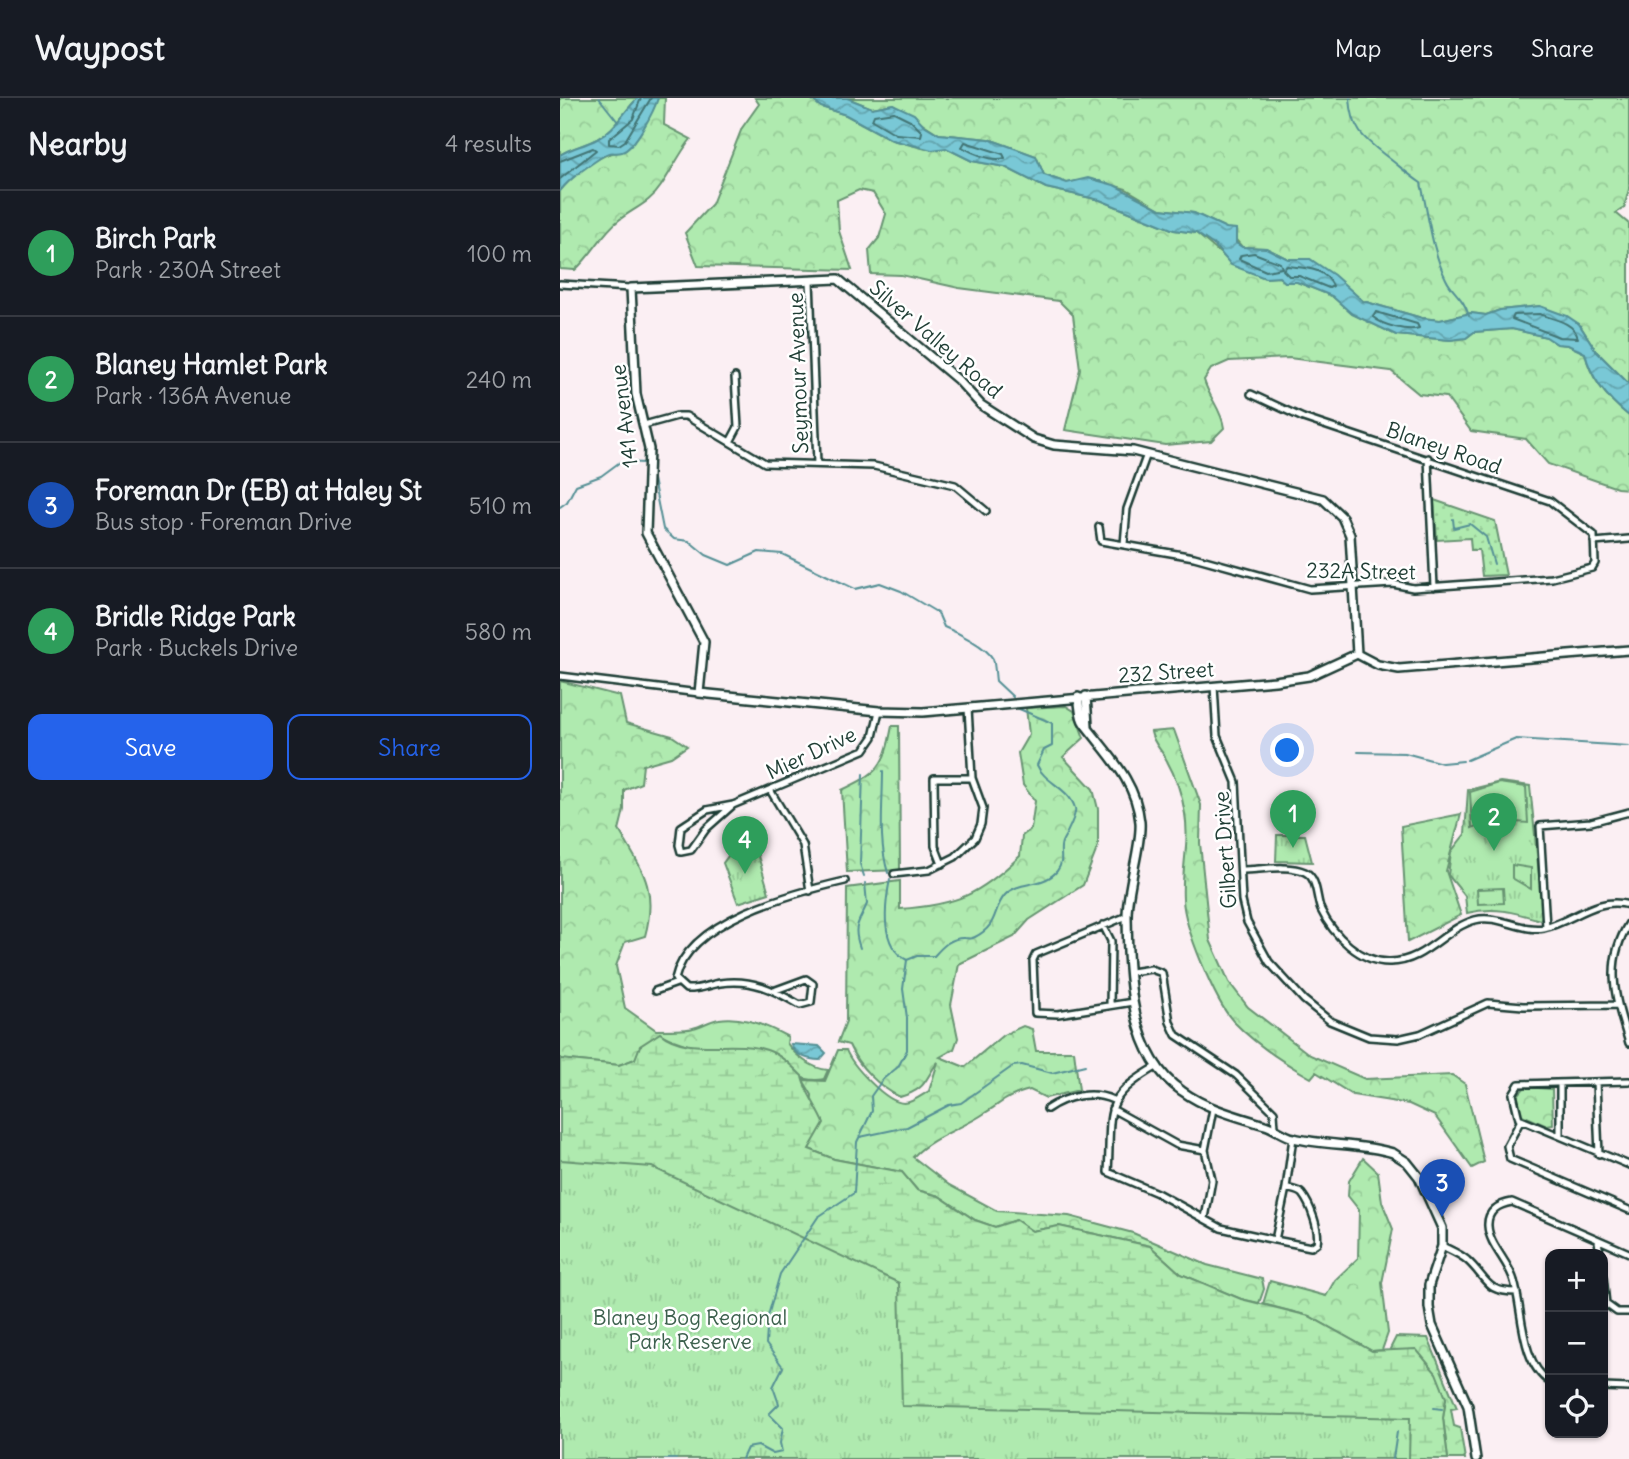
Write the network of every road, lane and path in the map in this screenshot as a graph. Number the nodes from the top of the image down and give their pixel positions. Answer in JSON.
{"nodes":[{"id":1,"x":810,"y":279,"type":"junction"},
{"id":2,"x":560,"y":284,"type":"edge"},
{"id":3,"x":631,"y":288,"type":"junction"},
{"id":4,"x":735,"y":377,"type":"dead end"},
{"id":5,"x":1251,"y":394,"type":"dead end"},
{"id":6,"x":644,"y":425,"type":"junction"},
{"id":7,"x":730,"y":442,"type":"junction"},
{"id":8,"x":1147,"y":454,"type":"junction"},
{"id":9,"x":1427,"y":458,"type":"junction"},
{"id":10,"x":817,"y":464,"type":"junction"},
{"id":11,"x":986,"y":511,"type":"dead end"},
{"id":12,"x":1099,"y":527,"type":"dead end"},
{"id":13,"x":1629,"y":539,"type":"edge"},
{"id":14,"x":1594,"y":542,"type":"junction"},
{"id":15,"x":1124,"y":544,"type":"junction"},
{"id":16,"x":1354,"y":586,"type":"junction"},
{"id":17,"x":1434,"y":587,"type":"junction"},
{"id":18,"x":1629,"y":650,"type":"edge"},
{"id":19,"x":1357,"y":654,"type":"junction"},
{"id":20,"x":560,"y":676,"type":"edge"},
{"id":21,"x":1214,"y":686,"type":"junction"},
{"id":22,"x":699,"y":693,"type":"junction"},
{"id":23,"x":1082,"y":696,"type":"junction"},
{"id":24,"x":968,"y":708,"type":"junction"},
{"id":25,"x":879,"y":711,"type":"junction"},
{"id":26,"x":972,"y":778,"type":"junction"},
{"id":27,"x":770,"y":790,"type":"junction"},
{"id":28,"x":733,"y":805,"type":"junction"},
{"id":29,"x":1629,"y":813,"type":"edge"},
{"id":30,"x":942,"y":864,"type":"junction"},
{"id":31,"x":1241,"y":870,"type":"junction"},
{"id":32,"x":894,"y":874,"type":"dead end"},
{"id":33,"x":845,"y":881,"type":"dead end"},
{"id":34,"x":810,"y":891,"type":"junction"},
{"id":35,"x":1629,"y":905,"type":"edge"},
{"id":36,"x":1128,"y":916,"type":"junction"},
{"id":37,"x":1629,"y":923,"type":"edge"},
{"id":38,"x":1103,"y":925,"type":"junction"},
{"id":39,"x":1546,"y":927,"type":"junction"},
{"id":40,"x":1131,"y":972,"type":"junction"},
{"id":41,"x":677,"y":984,"type":"junction"},
{"id":42,"x":776,"y":989,"type":"junction"},
{"id":43,"x":655,"y":991,"type":"dead end"},
{"id":44,"x":1133,"y":1002,"type":"junction"},
{"id":45,"x":1617,"y":1005,"type":"junction"},
{"id":46,"x":1110,"y":1006,"type":"junction"},
{"id":47,"x":1629,"y":1043,"type":"edge"},
{"id":48,"x":1158,"y":1066,"type":"junction"},
{"id":49,"x":1629,"y":1081,"type":"edge"},
{"id":50,"x":1596,"y":1082,"type":"junction"},
{"id":51,"x":1560,"y":1083,"type":"junction"},
{"id":52,"x":1113,"y":1100,"type":"junction"},
{"id":53,"x":1047,"y":1109,"type":"dead end"},
{"id":54,"x":1112,"y":1109,"type":"junction"},
{"id":55,"x":1213,"y":1109,"type":"junction"},
{"id":56,"x":1521,"y":1120,"type":"junction"},
{"id":57,"x":1275,"y":1128,"type":"junction"},
{"id":58,"x":1560,"y":1135,"type":"junction"},
{"id":59,"x":1293,"y":1138,"type":"junction"},
{"id":60,"x":1205,"y":1150,"type":"junction"},
{"id":61,"x":1599,"y":1154,"type":"junction"},
{"id":62,"x":1629,"y":1165,"type":"edge"},
{"id":63,"x":1286,"y":1188,"type":"junction"},
{"id":64,"x":1629,"y":1210,"type":"edge"},
{"id":65,"x":1205,"y":1218,"type":"junction"},
{"id":66,"x":1275,"y":1240,"type":"junction"},
{"id":67,"x":1598,"y":1241,"type":"junction"},
{"id":68,"x":1441,"y":1246,"type":"junction"},
{"id":69,"x":1599,"y":1249,"type":"edge"},
{"id":70,"x":1629,"y":1253,"type":"edge"},
{"id":71,"x":1517,"y":1292,"type":"junction"},
{"id":72,"x":1608,"y":1305,"type":"edge"},
{"id":73,"x":1629,"y":1312,"type":"edge"},
{"id":74,"x":1545,"y":1377,"type":"edge"},
{"id":75,"x":1608,"y":1387,"type":"edge"},
{"id":76,"x":1629,"y":1388,"type":"edge"},
{"id":77,"x":1476,"y":1459,"type":"edge"}],
"edges":[{"from":1,"to":3,"type":"street","name":"Silver Valley Road"},
{"from":1,"to":8,"type":"street","name":"Silver Valley Road"},
{"from":1,"to":10,"type":"street","name":"Seymour Avenue"},
{"from":2,"to":3,"type":"street","name":"Silver Valley Road"},
{"from":3,"to":6,"type":"street","name":"141 Avenue"},
{"from":4,"to":7,"type":"street"},
{"from":5,"to":9,"type":"street","name":"Blaney Road"},
{"from":6,"to":7,"type":"street"},
{"from":6,"to":22,"type":"street","name":"141 Avenue"},
{"from":7,"to":10,"type":"street"},
{"from":8,"to":15,"type":"street"},
{"from":8,"to":16,"type":"street","name":"Silver Valley Road"},
{"from":9,"to":14,"type":"street","name":"Blaney Road"},
{"from":9,"to":17,"type":"street"},
{"from":10,"to":11,"type":"street"},
{"from":12,"to":15,"type":"street","name":"232A Street"},
{"from":13,"to":14,"type":"street"},
{"from":14,"to":17,"type":"street","name":"232A Street"},
{"from":15,"to":16,"type":"street","name":"232A Street"},
{"from":16,"to":17,"type":"street","name":"232A Street"},
{"from":16,"to":19,"type":"street","name":"Silver Valley Road"},
{"from":18,"to":19,"type":"street"},
{"from":19,"to":21,"type":"street","name":"232 Street"},
{"from":20,"to":22,"type":"street"},
{"from":21,"to":23,"type":"street","name":"232 Street"},
{"from":21,"to":31,"type":"street","name":"Gilbert Drive"},
{"from":22,"to":25,"type":"street","name":"232 Street"},
{"from":23,"to":24,"type":"street","name":"232 Street"},
{"from":23,"to":36,"type":"street"},
{"from":24,"to":25,"type":"street","name":"232 Street"},
{"from":24,"to":26,"type":"street"},
{"from":25,"to":27,"type":"street","name":"Mier Drive"},
{"from":26,"to":30,"type":"street"},
{"from":26,"to":30,"type":"street"},
{"from":27,"to":28,"type":"street","name":"Mier Drive"},
{"from":27,"to":34,"type":"street"},
{"from":28,"to":28,"type":"street","name":"Mier Drive"},
{"from":29,"to":39,"type":"street"},
{"from":30,"to":32,"type":"street"},
{"from":31,"to":39,"type":"street"},
{"from":31,"to":45,"type":"street","name":"Gilbert Drive"},
{"from":33,"to":34,"type":"street"},
{"from":34,"to":41,"type":"street"},
{"from":35,"to":39,"type":"street"},
{"from":36,"to":38,"type":"street"},
{"from":36,"to":40,"type":"street"},
{"from":37,"to":45,"type":"street"},
{"from":38,"to":46,"type":"street"},
{"from":38,"to":46,"type":"street"},
{"from":40,"to":44,"type":"street"},
{"from":40,"to":57,"type":"street"},
{"from":41,"to":42,"type":"street"},
{"from":41,"to":43,"type":"street"},
{"from":42,"to":42,"type":"street"},
{"from":44,"to":46,"type":"street"},
{"from":44,"to":48,"type":"street"},
{"from":45,"to":47,"type":"street"},
{"from":48,"to":52,"type":"street"},
{"from":48,"to":55,"type":"street"},
{"from":49,"to":50,"type":"street"},
{"from":50,"to":51,"type":"street"},
{"from":50,"to":61,"type":"street"},
{"from":51,"to":56,"type":"street"},
{"from":51,"to":58,"type":"street"},
{"from":52,"to":53,"type":"street"},
{"from":52,"to":54,"type":"street"},
{"from":54,"to":60,"type":"street"},
{"from":54,"to":65,"type":"street"},
{"from":55,"to":57,"type":"street"},
{"from":55,"to":60,"type":"street"},
{"from":56,"to":58,"type":"street"},
{"from":56,"to":64,"type":"street"},
{"from":57,"to":59,"type":"street"},
{"from":58,"to":61,"type":"street"},
{"from":59,"to":63,"type":"street"},
{"from":59,"to":68,"type":"street"},
{"from":60,"to":65,"type":"street"},
{"from":61,"to":62,"type":"street"},
{"from":63,"to":66,"type":"street"},
{"from":63,"to":66,"type":"street"},
{"from":65,"to":66,"type":"street"},
{"from":67,"to":69,"type":"street"},
{"from":67,"to":70,"type":"street"},
{"from":67,"to":71,"type":"street"},
{"from":68,"to":71,"type":"street"},
{"from":68,"to":77,"type":"street"},
{"from":71,"to":74,"type":"street"},
{"from":72,"to":73,"type":"street"},
{"from":75,"to":76,"type":"street"}]}
